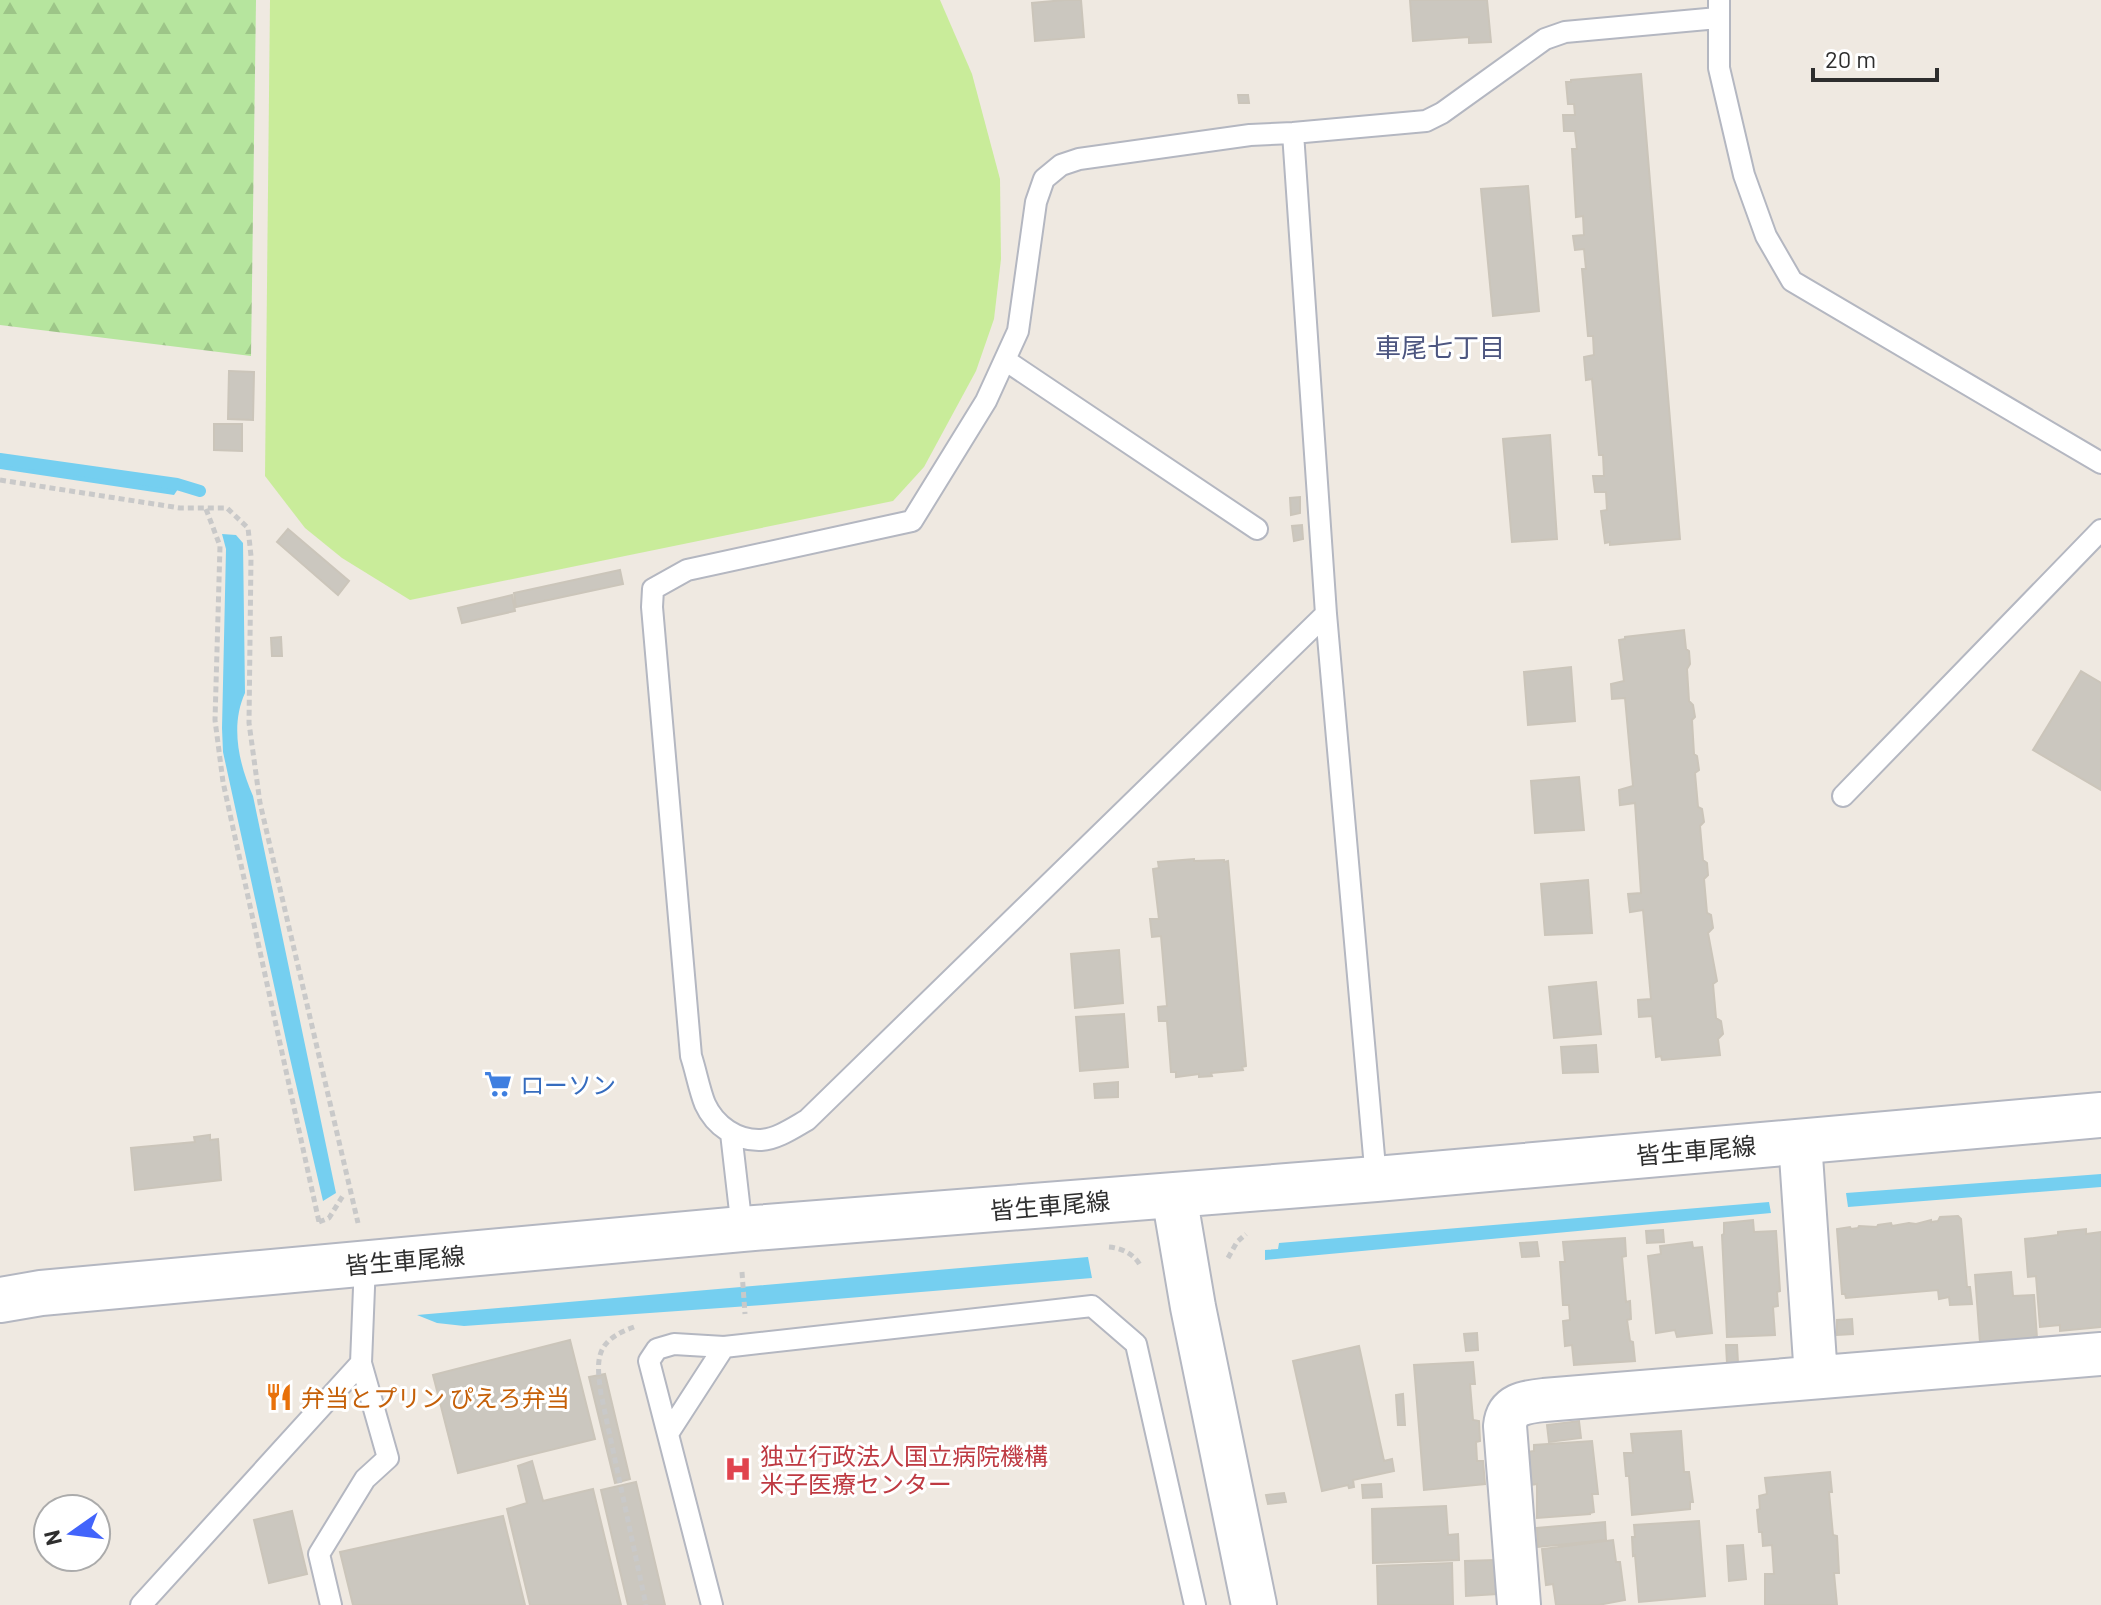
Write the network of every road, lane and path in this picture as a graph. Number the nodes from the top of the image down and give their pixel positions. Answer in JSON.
{"nodes":[{"id":1,"x":1718,"y":9,"type":"edge"},
{"id":2,"x":1293,"y":133,"type":"junction"},
{"id":3,"x":1005,"y":360,"type":"junction"},
{"id":4,"x":2101,"y":463,"type":"edge"},
{"id":5,"x":0,"y":480,"type":"edge"},
{"id":6,"x":206,"y":509,"type":"junction"},
{"id":7,"x":1257,"y":529,"type":"dead end"},
{"id":8,"x":2101,"y":530,"type":"edge"},
{"id":9,"x":1326,"y":614,"type":"junction"},
{"id":10,"x":1843,"y":796,"type":"dead end"},
{"id":11,"x":2101,"y":1115,"type":"edge"},
{"id":12,"x":731,"y":1133,"type":"junction"},
{"id":13,"x":1800,"y":1141,"type":"junction"},
{"id":14,"x":1376,"y":1179,"type":"junction"},
{"id":15,"x":1174,"y":1195,"type":"junction"},
{"id":16,"x":319,"y":1222,"type":"dead end"},
{"id":17,"x":1249,"y":1231,"type":"dead end"},
{"id":18,"x":742,"y":1250,"type":"junction"},
{"id":19,"x":365,"y":1263,"type":"junction"},
{"id":20,"x":1222,"y":1267,"type":"dead end"},
{"id":21,"x":0,"y":1300,"type":"edge"},
{"id":22,"x":745,"y":1316,"type":"dead end"},
{"id":23,"x":724,"y":1347,"type":"junction"},
{"id":24,"x":2101,"y":1354,"type":"edge"},
{"id":25,"x":361,"y":1363,"type":"junction"},
{"id":26,"x":1816,"y":1377,"type":"junction"},
{"id":27,"x":669,"y":1432,"type":"junction"},
{"id":28,"x":141,"y":1605,"type":"edge"},
{"id":29,"x":331,"y":1605,"type":"edge"},
{"id":30,"x":712,"y":1605,"type":"edge"},
{"id":31,"x":1195,"y":1605,"type":"edge"},
{"id":32,"x":1254,"y":1605,"type":"edge"},
{"id":33,"x":1519,"y":1605,"type":"edge"}],
"edges":[{"from":1,"to":2,"type":"lane"},
{"from":1,"to":4,"type":"lane"},
{"from":2,"to":3,"type":"lane"},
{"from":2,"to":9,"type":"lane"},
{"from":3,"to":7,"type":"lane"},
{"from":3,"to":12,"type":"lane"},
{"from":5,"to":6,"type":"path"},
{"from":6,"to":16,"type":"path"},
{"from":6,"to":19,"type":"path"},
{"from":8,"to":10,"type":"lane"},
{"from":9,"to":12,"type":"lane"},
{"from":9,"to":14,"type":"lane"},
{"from":11,"to":13,"type":"main road","name":"皆生車尾線"},
{"from":12,"to":18,"type":"lane"},
{"from":13,"to":14,"type":"main road","name":"皆生車尾線"},
{"from":13,"to":26,"type":"street"},
{"from":14,"to":15,"type":"main road","name":"皆生車尾線"},
{"from":15,"to":18,"type":"main road","name":"皆生車尾線"},
{"from":15,"to":32,"type":"main road"},
{"from":17,"to":20,"type":"path"},
{"from":18,"to":19,"type":"main road","name":"皆生車尾線"},
{"from":18,"to":22,"type":"path"},
{"from":19,"to":21,"type":"main road","name":"皆生車尾線"},
{"from":19,"to":25,"type":"lane"},
{"from":23,"to":27,"type":"lane"},
{"from":23,"to":27,"type":"lane"},
{"from":23,"to":31,"type":"lane"},
{"from":24,"to":26,"type":"street"},
{"from":25,"to":28,"type":"lane"},
{"from":25,"to":29,"type":"lane"},
{"from":26,"to":33,"type":"street"},
{"from":27,"to":30,"type":"lane"}]}
